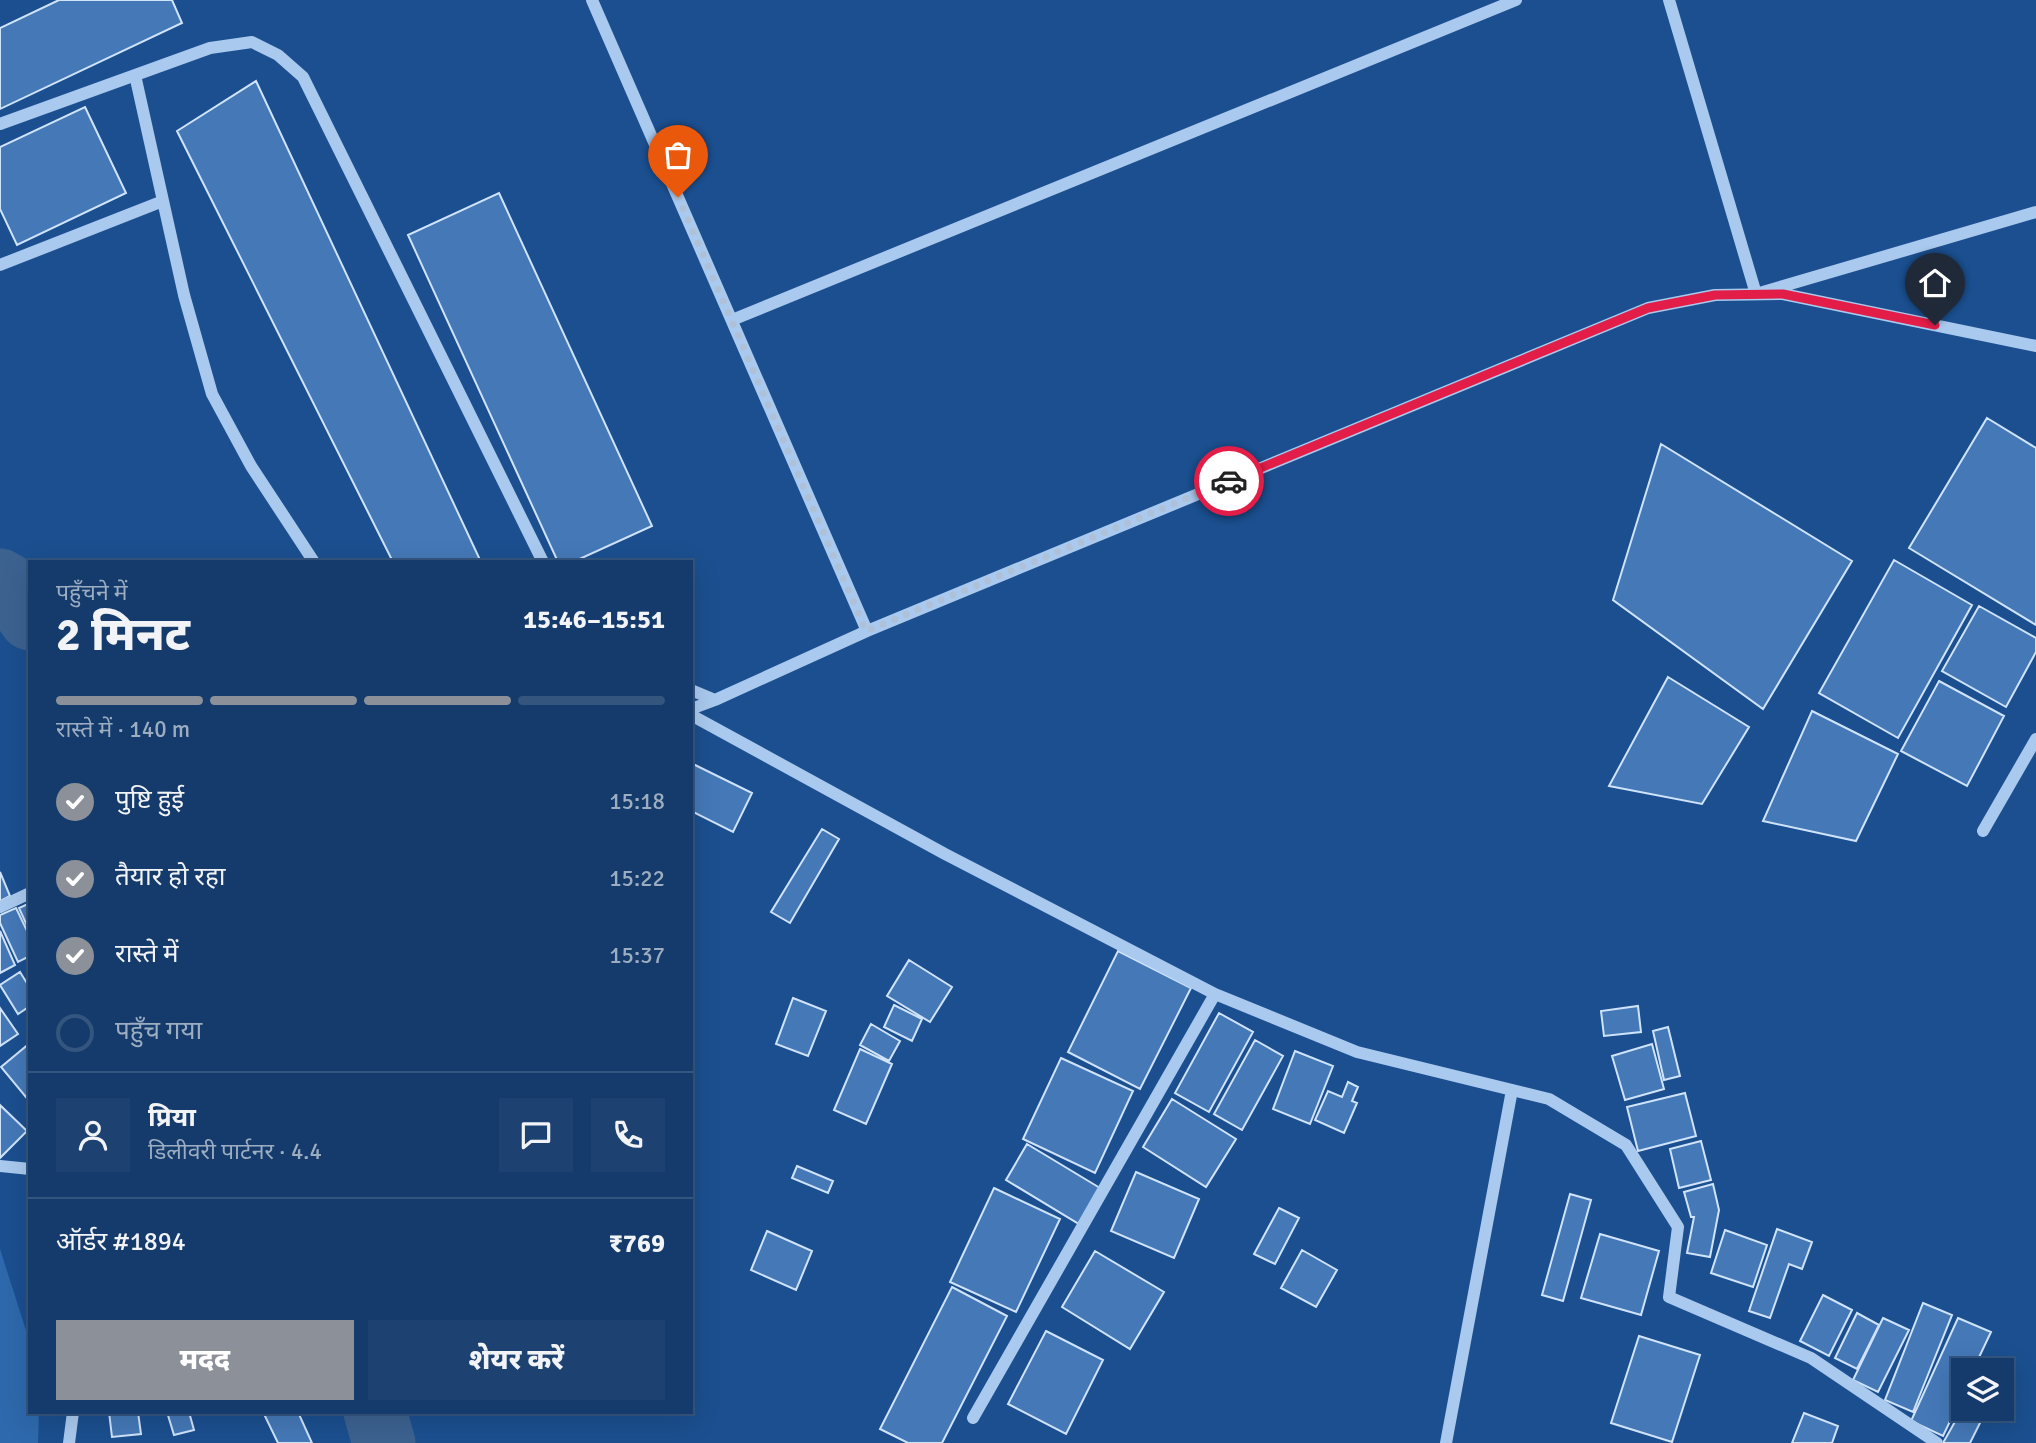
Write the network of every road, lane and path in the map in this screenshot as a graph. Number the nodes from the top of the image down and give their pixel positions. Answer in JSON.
{"nodes":[{"id":1,"x":592,"y":0,"type":"edge"},
{"id":2,"x":1516,"y":0,"type":"edge"},
{"id":3,"x":1669,"y":0,"type":"edge"},
{"id":4,"x":135,"y":75,"type":"junction"},
{"id":5,"x":0,"y":124,"type":"edge"},
{"id":6,"x":163,"y":201,"type":"junction"},
{"id":7,"x":2036,"y":212,"type":"edge"},
{"id":8,"x":0,"y":265,"type":"edge"},
{"id":9,"x":1756,"y":294,"type":"junction"},
{"id":10,"x":732,"y":320,"type":"junction"},
{"id":11,"x":2036,"y":346,"type":"edge"},
{"id":12,"x":313,"y":560,"type":"edge"},
{"id":13,"x":542,"y":560,"type":"edge"},
{"id":14,"x":866,"y":631,"type":"junction"},
{"id":15,"x":693,"y":691,"type":"edge"},
{"id":16,"x":716,"y":700,"type":"junction"},
{"id":17,"x":693,"y":708,"type":"edge"},
{"id":18,"x":693,"y":716,"type":"edge"},
{"id":19,"x":2036,"y":739,"type":"edge"},
{"id":20,"x":1983,"y":831,"type":"dead end"},
{"id":21,"x":28,"y":894,"type":"edge"},
{"id":22,"x":0,"y":907,"type":"edge"},
{"id":23,"x":1215,"y":994,"type":"junction"},
{"id":24,"x":1512,"y":1090,"type":"junction"},
{"id":25,"x":0,"y":1166,"type":"edge"},
{"id":26,"x":28,"y":1169,"type":"edge"},
{"id":27,"x":73,"y":1414,"type":"edge"},
{"id":28,"x":973,"y":1418,"type":"dead end"},
{"id":29,"x":69,"y":1443,"type":"edge"},
{"id":30,"x":1446,"y":1443,"type":"edge"},
{"id":31,"x":1937,"y":1443,"type":"edge"}],
"edges":[{"from":1,"to":10,"type":"street"},
{"from":2,"to":10,"type":"street"},
{"from":3,"to":9,"type":"street"},
{"from":4,"to":5,"type":"street"},
{"from":4,"to":6,"type":"street"},
{"from":4,"to":13,"type":"street"},
{"from":6,"to":8,"type":"street"},
{"from":6,"to":12,"type":"street"},
{"from":7,"to":9,"type":"street"},
{"from":9,"to":11,"type":"street"},
{"from":9,"to":14,"type":"street"},
{"from":10,"to":14,"type":"street"},
{"from":14,"to":16,"type":"street"},
{"from":15,"to":16,"type":"street"},
{"from":16,"to":17,"type":"street"},
{"from":18,"to":23,"type":"street"},
{"from":19,"to":20,"type":"street"},
{"from":21,"to":22,"type":"street"},
{"from":23,"to":24,"type":"street"},
{"from":23,"to":28,"type":"street"},
{"from":24,"to":30,"type":"street"},
{"from":24,"to":31,"type":"street"},
{"from":25,"to":26,"type":"street"},
{"from":27,"to":29,"type":"street"}]}
